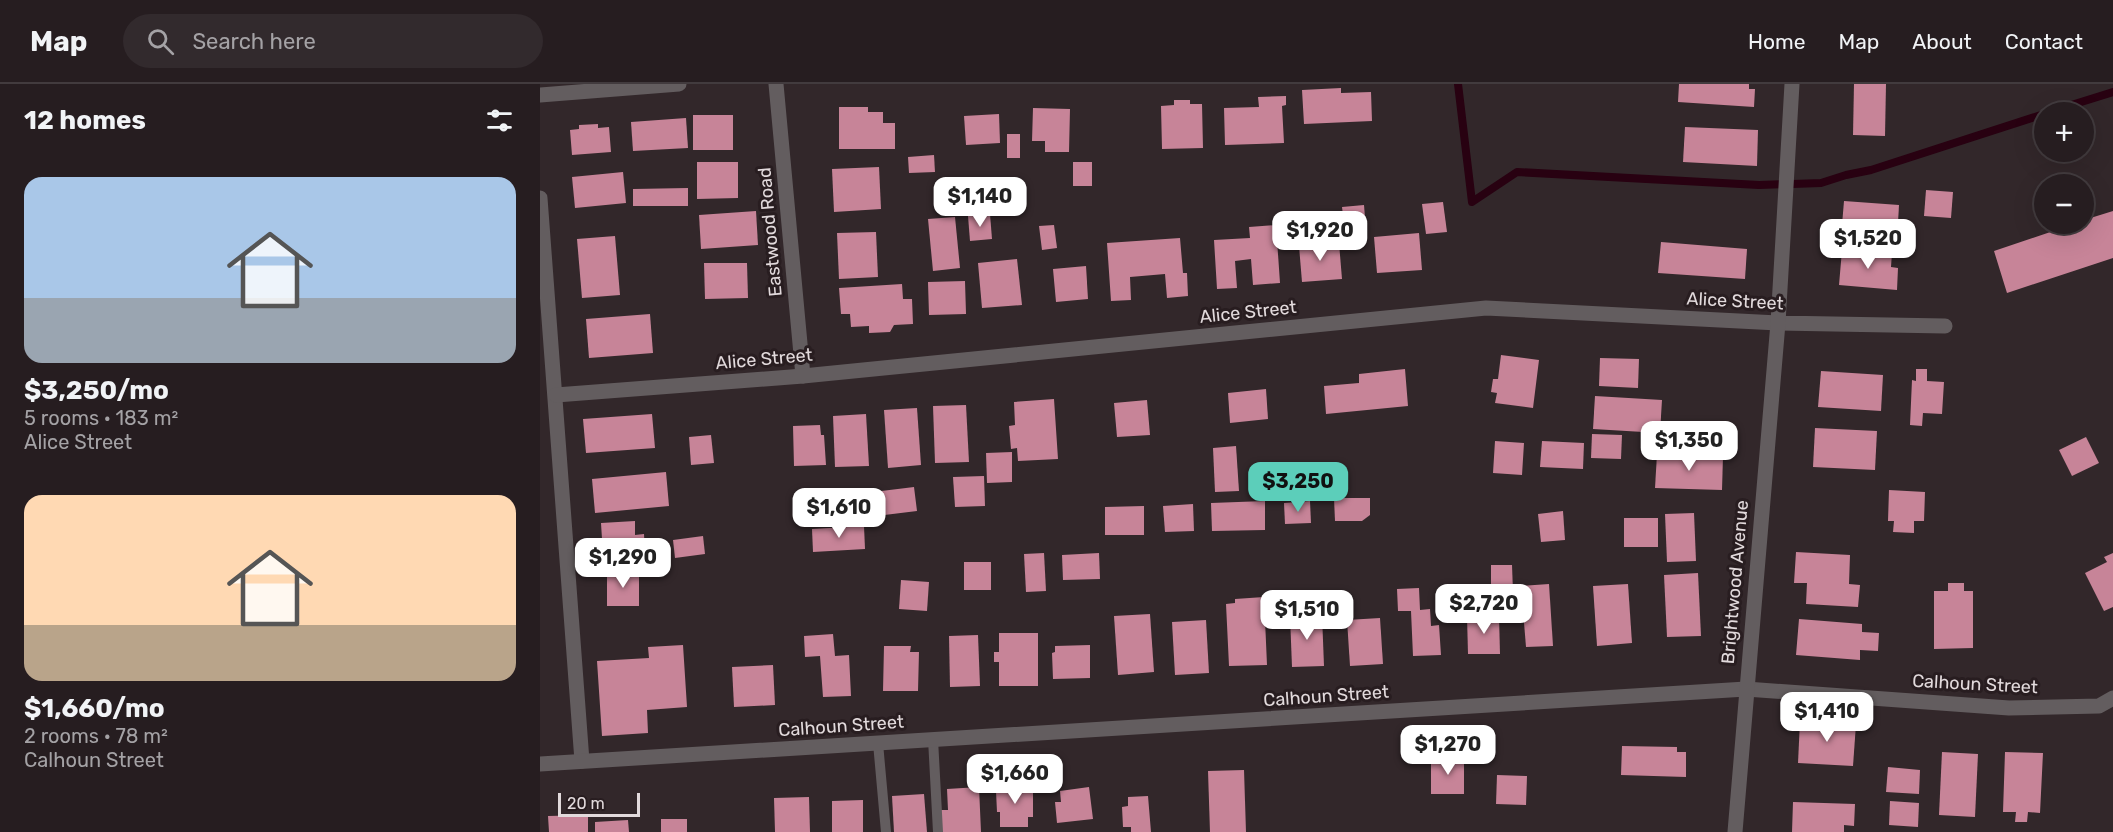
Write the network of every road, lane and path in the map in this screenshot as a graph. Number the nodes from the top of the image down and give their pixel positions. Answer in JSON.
{"nodes":[{"id":1,"x":679,"y":84,"type":"edge"},
{"id":2,"x":776,"y":84,"type":"edge"},
{"id":3,"x":1792,"y":84,"type":"edge"},
{"id":4,"x":540,"y":95,"type":"edge"},
{"id":5,"x":540,"y":198,"type":"edge"},
{"id":6,"x":1778,"y":323,"type":"junction"},
{"id":7,"x":1945,"y":326,"type":"dead end"},
{"id":8,"x":803,"y":376,"type":"junction"},
{"id":9,"x":556,"y":395,"type":"junction"},
{"id":10,"x":1746,"y":689,"type":"junction"},
{"id":11,"x":2113,"y":699,"type":"edge"},
{"id":12,"x":933,"y":739,"type":"junction"},
{"id":13,"x":878,"y":743,"type":"junction"},
{"id":14,"x":582,"y":761,"type":"junction"},
{"id":15,"x":540,"y":764,"type":"edge"},
{"id":16,"x":886,"y":832,"type":"edge"},
{"id":17,"x":938,"y":832,"type":"edge"},
{"id":18,"x":1735,"y":832,"type":"edge"}],
"edges":[{"from":1,"to":4,"type":"street"},
{"from":2,"to":8,"type":"street","name":"Eastwood Road"},
{"from":3,"to":6,"type":"street","name":"Brightwood Avenue"},
{"from":5,"to":9,"type":"street"},
{"from":6,"to":7,"type":"street","name":"Alice Street"},
{"from":6,"to":8,"type":"street","name":"Alice Street"},
{"from":6,"to":10,"type":"street","name":"Brightwood Avenue"},
{"from":8,"to":9,"type":"street","name":"Alice Street"},
{"from":9,"to":14,"type":"street"},
{"from":10,"to":11,"type":"street","name":"Calhoun Street"},
{"from":10,"to":12,"type":"street","name":"Calhoun Street"},
{"from":10,"to":18,"type":"street","name":"Brightwood Avenue"},
{"from":12,"to":13,"type":"street","name":"Calhoun Street"},
{"from":12,"to":17,"type":"lane"},
{"from":13,"to":14,"type":"street","name":"Calhoun Street"},
{"from":13,"to":16,"type":"lane"},
{"from":14,"to":15,"type":"street","name":"Calhoun Street"}]}
